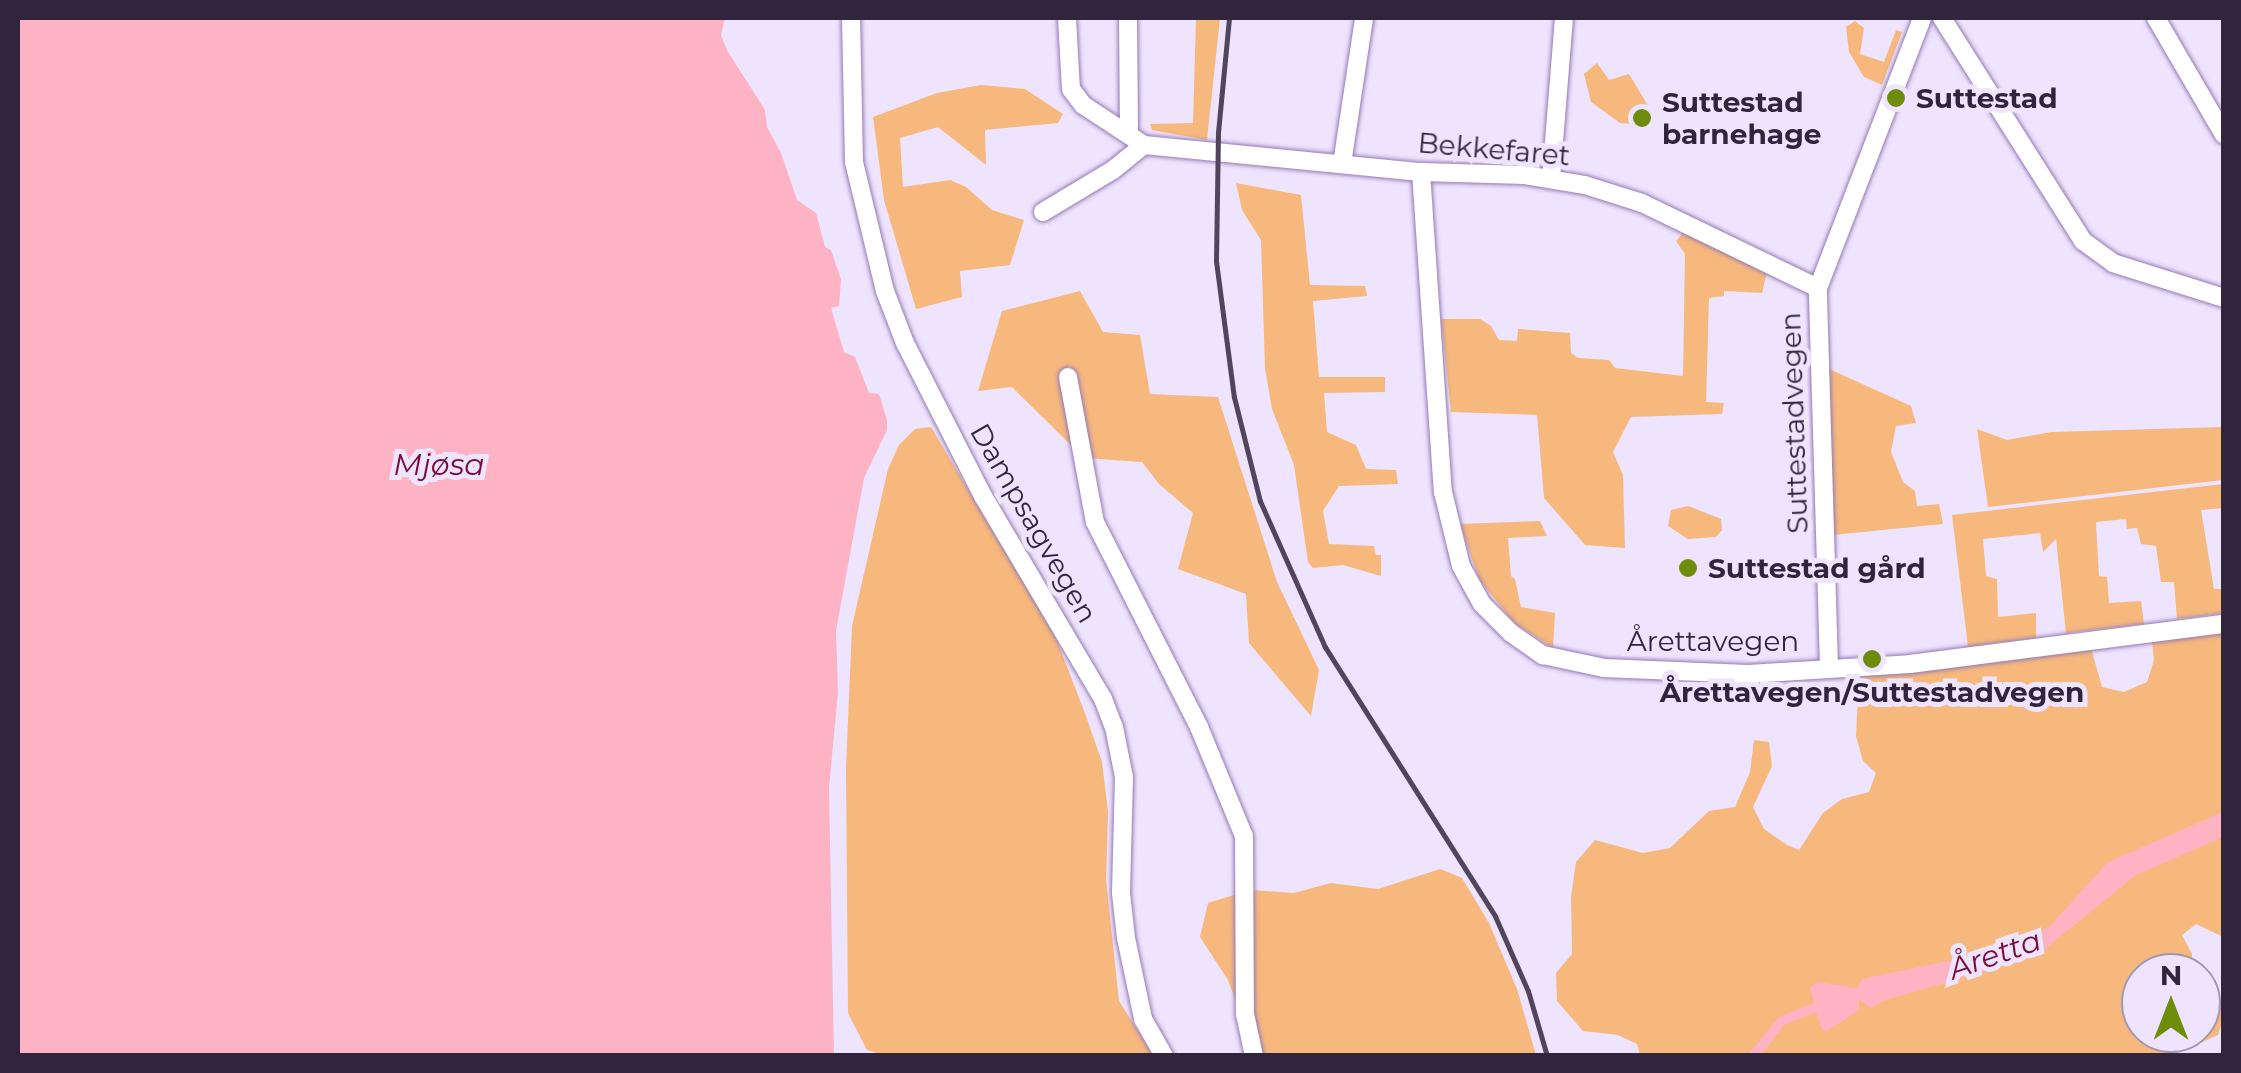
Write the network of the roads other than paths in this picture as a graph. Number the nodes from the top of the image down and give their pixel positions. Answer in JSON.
{"nodes":[{"id":1,"x":851,"y":18,"type":"edge"},
{"id":2,"x":1067,"y":18,"type":"edge"},
{"id":3,"x":1128,"y":18,"type":"edge"},
{"id":4,"x":1364,"y":18,"type":"edge"},
{"id":5,"x":1564,"y":18,"type":"edge"},
{"id":6,"x":1922,"y":18,"type":"edge"},
{"id":7,"x":1942,"y":18,"type":"edge"},
{"id":8,"x":2156,"y":18,"type":"edge"},
{"id":9,"x":2224,"y":94,"type":"edge"},
{"id":10,"x":2206,"y":103,"type":"junction"},
{"id":11,"x":2224,"y":135,"type":"edge"},
{"id":12,"x":1136,"y":139,"type":"junction"},
{"id":13,"x":1342,"y":164,"type":"junction"},
{"id":14,"x":1422,"y":172,"type":"junction"},
{"id":15,"x":1551,"y":179,"type":"junction"},
{"id":16,"x":1043,"y":212,"type":"dead end"},
{"id":17,"x":1818,"y":288,"type":"junction"},
{"id":18,"x":2224,"y":298,"type":"edge"},
{"id":19,"x":1068,"y":378,"type":"dead end"},
{"id":20,"x":2224,"y":624,"type":"edge"},
{"id":21,"x":1829,"y":667,"type":"junction"},
{"id":22,"x":1164,"y":1056,"type":"edge"},
{"id":23,"x":1254,"y":1056,"type":"edge"}],
"edges":[{"from":1,"to":22,"type":"street","name":"Dampsagvegen"},
{"from":2,"to":12,"type":"street","name":"Bekkefaret"},
{"from":3,"to":12,"type":"street"},
{"from":4,"to":13,"type":"street"},
{"from":5,"to":15,"type":"street"},
{"from":6,"to":17,"type":"street","name":"Suttestadvegen"},
{"from":7,"to":18,"type":"street"},
{"from":8,"to":10,"type":"street"},
{"from":9,"to":10,"type":"street"},
{"from":10,"to":11,"type":"street"},
{"from":12,"to":13,"type":"street","name":"Bekkefaret"},
{"from":12,"to":16,"type":"street"},
{"from":13,"to":14,"type":"street","name":"Bekkefaret"},
{"from":14,"to":15,"type":"street","name":"Bekkefaret"},
{"from":14,"to":21,"type":"street","name":"Årettavegen"},
{"from":15,"to":17,"type":"street","name":"Bekkefaret"},
{"from":17,"to":21,"type":"street","name":"Suttestadvegen"},
{"from":19,"to":23,"type":"street"},
{"from":20,"to":21,"type":"street","name":"Årettavegen"}]}
